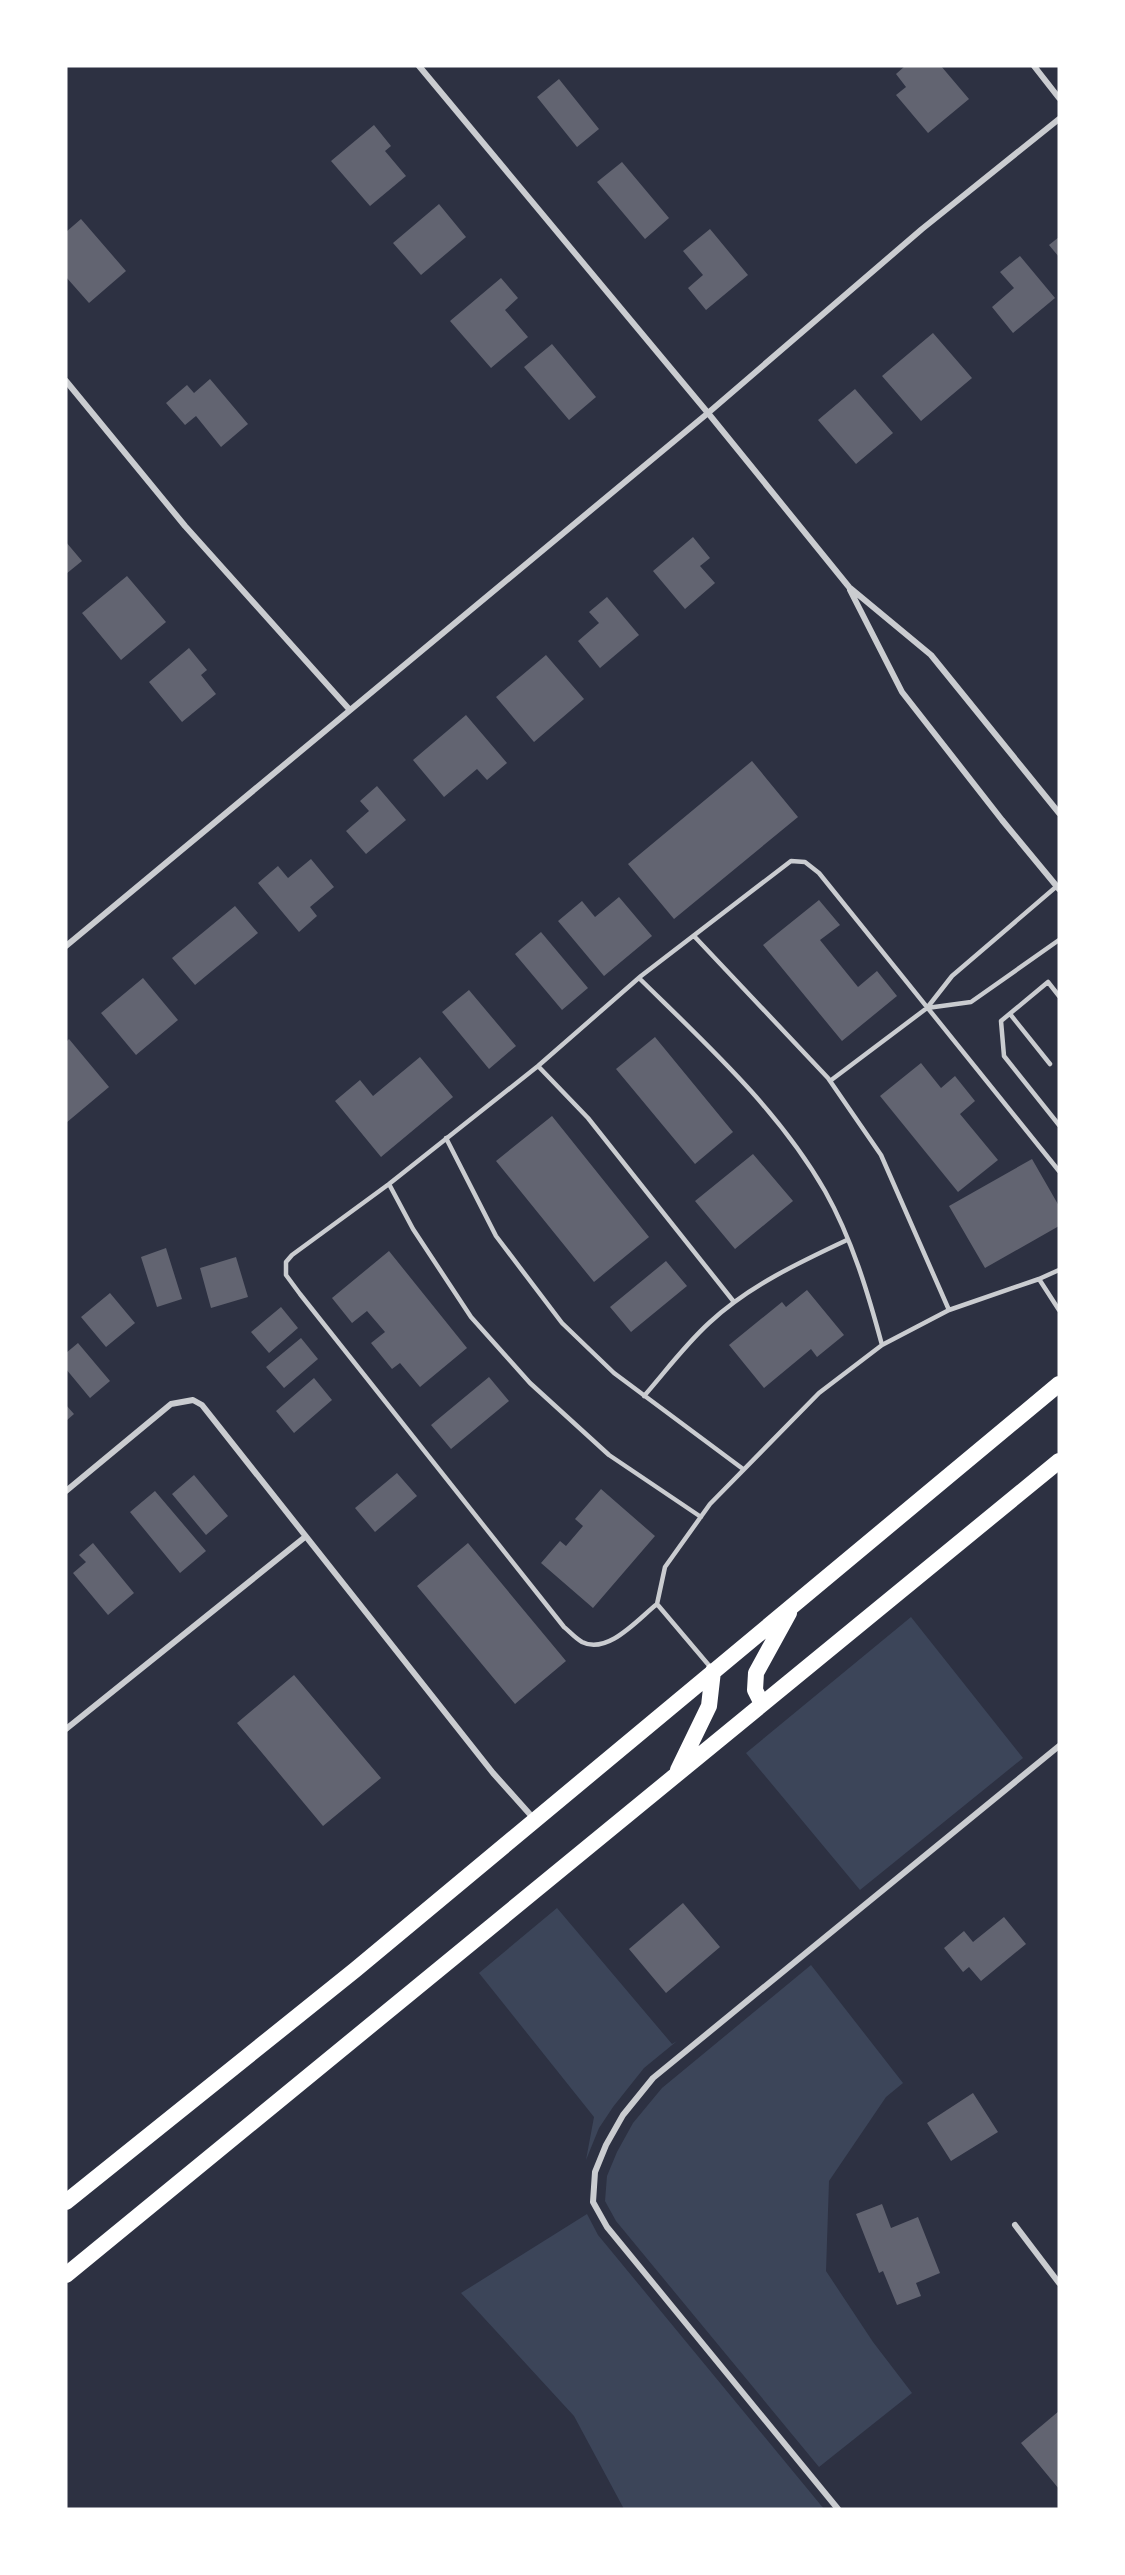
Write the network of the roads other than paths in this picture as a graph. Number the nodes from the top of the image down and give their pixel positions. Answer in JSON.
{"nodes":[{"id":1,"x":419,"y":66,"type":"edge"},
{"id":2,"x":1034,"y":66,"type":"edge"},
{"id":3,"x":1059,"y":98,"type":"edge"},
{"id":4,"x":1059,"y":119,"type":"edge"},
{"id":5,"x":66,"y":381,"type":"edge"},
{"id":6,"x":708,"y":413,"type":"junction"},
{"id":7,"x":849,"y":587,"type":"junction"},
{"id":8,"x":349,"y":709,"type":"junction"},
{"id":9,"x":1059,"y":813,"type":"edge"},
{"id":10,"x":1058,"y":887,"type":"edge"},
{"id":11,"x":694,"y":936,"type":"junction"},
{"id":12,"x":1059,"y":940,"type":"edge"},
{"id":13,"x":66,"y":946,"type":"edge"},
{"id":14,"x":639,"y":978,"type":"junction"},
{"id":15,"x":1059,"y":996,"type":"edge"},
{"id":16,"x":927,"y":1008,"type":"junction"},
{"id":17,"x":1010,"y":1014,"type":"junction"},
{"id":18,"x":1050,"y":1064,"type":"dead end"},
{"id":19,"x":538,"y":1066,"type":"junction"},
{"id":20,"x":830,"y":1081,"type":"junction"},
{"id":21,"x":1059,"y":1125,"type":"edge"},
{"id":22,"x":446,"y":1138,"type":"junction"},
{"id":23,"x":1059,"y":1172,"type":"edge"},
{"id":24,"x":389,"y":1184,"type":"junction"},
{"id":25,"x":847,"y":1240,"type":"junction"},
{"id":26,"x":1059,"y":1270,"type":"edge"},
{"id":27,"x":1039,"y":1279,"type":"junction"},
{"id":28,"x":735,"y":1302,"type":"junction"},
{"id":29,"x":949,"y":1310,"type":"junction"},
{"id":30,"x":1059,"y":1310,"type":"edge"},
{"id":31,"x":882,"y":1345,"type":"junction"},
{"id":32,"x":1059,"y":1384,"type":"edge"},
{"id":33,"x":644,"y":1396,"type":"junction"},
{"id":34,"x":1059,"y":1461,"type":"edge"},
{"id":35,"x":743,"y":1469,"type":"junction"},
{"id":36,"x":66,"y":1491,"type":"edge"},
{"id":37,"x":701,"y":1517,"type":"junction"},
{"id":38,"x":304,"y":1537,"type":"junction"},
{"id":39,"x":657,"y":1604,"type":"junction"},
{"id":40,"x":794,"y":1604,"type":"junction"},
{"id":41,"x":714,"y":1671,"type":"junction"},
{"id":42,"x":762,"y":1704,"type":"junction"},
{"id":43,"x":66,"y":1729,"type":"edge"},
{"id":44,"x":1059,"y":1746,"type":"edge"},
{"id":45,"x":675,"y":1776,"type":"junction"},
{"id":46,"x":536,"y":1820,"type":"junction"},
{"id":47,"x":66,"y":2202,"type":"edge"},
{"id":48,"x":1015,"y":2225,"type":"dead end"},
{"id":49,"x":66,"y":2275,"type":"edge"},
{"id":50,"x":1059,"y":2283,"type":"edge"},
{"id":51,"x":838,"y":2509,"type":"edge"}],
"edges":[{"from":1,"to":6,"type":"street"},
{"from":2,"to":3,"type":"street"},
{"from":4,"to":6,"type":"street"},
{"from":5,"to":8,"type":"street"},
{"from":6,"to":7,"type":"street"},
{"from":6,"to":8,"type":"street"},
{"from":7,"to":9,"type":"street"},
{"from":7,"to":10,"type":"street"},
{"from":8,"to":13,"type":"street"},
{"from":10,"to":16,"type":"lane"},
{"from":11,"to":14,"type":"lane"},
{"from":11,"to":16,"type":"lane"},
{"from":11,"to":20,"type":"lane"},
{"from":12,"to":16,"type":"lane"},
{"from":14,"to":19,"type":"lane"},
{"from":14,"to":25,"type":"lane"},
{"from":15,"to":17,"type":"lane"},
{"from":16,"to":20,"type":"lane"},
{"from":16,"to":23,"type":"lane"},
{"from":17,"to":18,"type":"lane"},
{"from":17,"to":21,"type":"lane"},
{"from":19,"to":22,"type":"lane"},
{"from":19,"to":28,"type":"lane"},
{"from":20,"to":29,"type":"lane"},
{"from":22,"to":24,"type":"lane"},
{"from":22,"to":33,"type":"lane"},
{"from":24,"to":37,"type":"lane"},
{"from":24,"to":39,"type":"lane"},
{"from":25,"to":28,"type":"lane"},
{"from":25,"to":31,"type":"lane"},
{"from":26,"to":27,"type":"lane"},
{"from":27,"to":29,"type":"lane"},
{"from":27,"to":30,"type":"lane"},
{"from":28,"to":33,"type":"lane"},
{"from":29,"to":31,"type":"lane"},
{"from":31,"to":35,"type":"lane"},
{"from":32,"to":40,"type":"highway"},
{"from":33,"to":35,"type":"lane"},
{"from":34,"to":42,"type":"highway"},
{"from":35,"to":37,"type":"lane"},
{"from":36,"to":38,"type":"street"},
{"from":37,"to":39,"type":"lane"},
{"from":38,"to":43,"type":"street"},
{"from":38,"to":46,"type":"street"},
{"from":39,"to":41,"type":"lane"},
{"from":40,"to":41,"type":"highway"},
{"from":40,"to":42,"type":"highway"},
{"from":41,"to":45,"type":"highway"},
{"from":41,"to":46,"type":"highway"},
{"from":42,"to":45,"type":"highway"},
{"from":44,"to":51,"type":"street"},
{"from":45,"to":49,"type":"highway"},
{"from":46,"to":47,"type":"highway"},
{"from":48,"to":50,"type":"street"}]}
